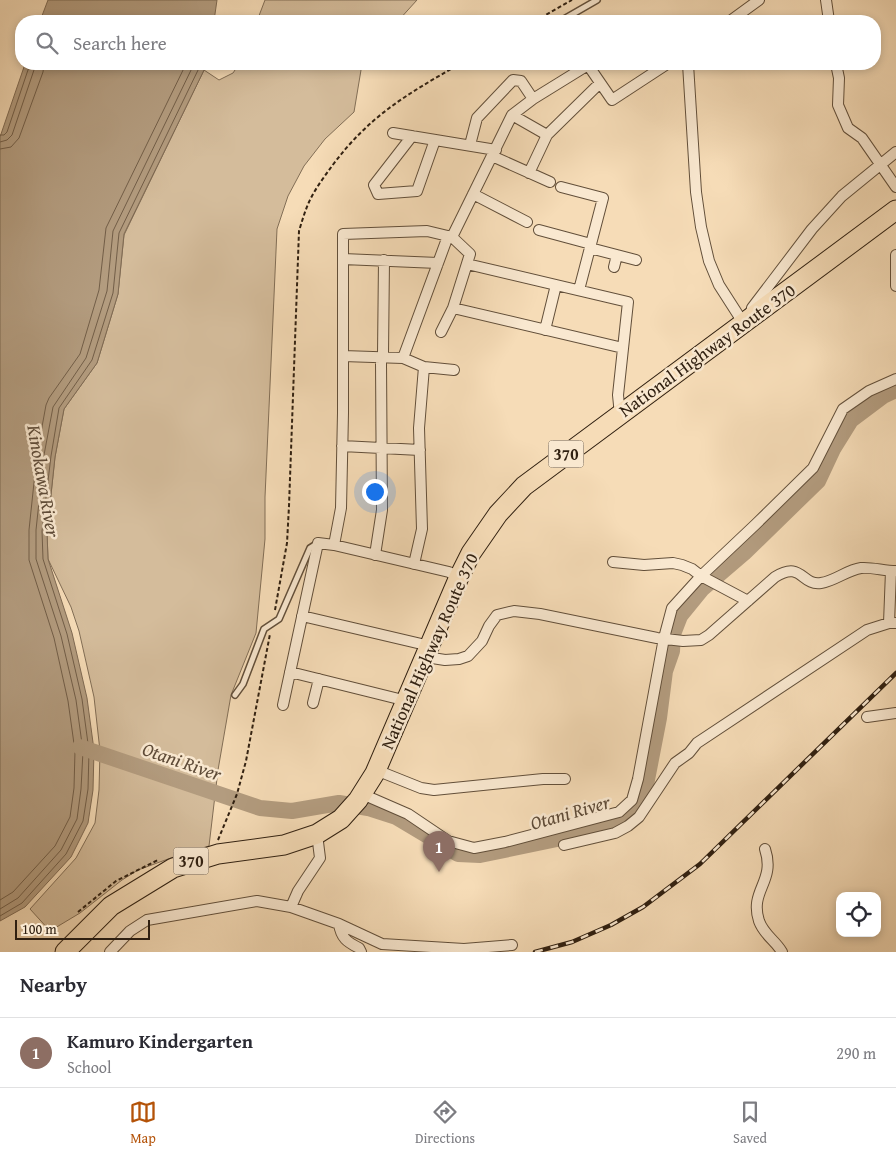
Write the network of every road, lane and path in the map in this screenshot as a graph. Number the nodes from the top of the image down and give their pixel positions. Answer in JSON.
{"nodes":[{"id":1,"x":572,"y":0,"type":"edge"},
{"id":2,"x":597,"y":0,"type":"edge"},
{"id":3,"x":759,"y":0,"type":"edge"},
{"id":4,"x":826,"y":0,"type":"edge"},
{"id":5,"x":545,"y":15,"type":"edge"},
{"id":6,"x":571,"y":15,"type":"edge"},
{"id":7,"x":738,"y":15,"type":"edge"},
{"id":8,"x":828,"y":15,"type":"edge"},
{"id":9,"x":450,"y":70,"type":"edge"},
{"id":10,"x":579,"y":70,"type":"edge"},
{"id":11,"x":592,"y":70,"type":"edge"},
{"id":12,"x":658,"y":70,"type":"edge"},
{"id":13,"x":688,"y":70,"type":"edge"},
{"id":14,"x":837,"y":70,"type":"edge"},
{"id":15,"x":600,"y":83,"type":"junction"},
{"id":16,"x":533,"y":99,"type":"junction"},
{"id":17,"x":512,"y":114,"type":"junction"},
{"id":18,"x":393,"y":134,"type":"dead end"},
{"id":19,"x":546,"y":135,"type":"junction"},
{"id":20,"x":412,"y":136,"type":"junction"},
{"id":21,"x":435,"y":140,"type":"junction"},
{"id":22,"x":470,"y":146,"type":"junction"},
{"id":23,"x":896,"y":152,"type":"edge"},
{"id":24,"x":494,"y":153,"type":"junction"},
{"id":25,"x":880,"y":165,"type":"junction"},
{"id":26,"x":529,"y":173,"type":"junction"},
{"id":27,"x":550,"y":182,"type":"dead end"},
{"id":28,"x":561,"y":187,"type":"dead end"},
{"id":29,"x":896,"y":187,"type":"edge"},
{"id":30,"x":473,"y":194,"type":"junction"},
{"id":31,"x":896,"y":211,"type":"edge"},
{"id":32,"x":527,"y":222,"type":"dead end"},
{"id":33,"x":539,"y":230,"type":"dead end"},
{"id":34,"x":450,"y":236,"type":"junction"},
{"id":35,"x":590,"y":246,"type":"junction"},
{"id":36,"x":617,"y":255,"type":"junction"},
{"id":37,"x":896,"y":255,"type":"edge"},
{"id":38,"x":343,"y":259,"type":"junction"},
{"id":39,"x":384,"y":260,"type":"junction"},
{"id":40,"x":636,"y":260,"type":"dead end"},
{"id":41,"x":438,"y":263,"type":"junction"},
{"id":42,"x":467,"y":264,"type":"junction"},
{"id":43,"x":614,"y":267,"type":"dead end"},
{"id":44,"x":556,"y":284,"type":"junction"},
{"id":45,"x":896,"y":286,"type":"edge"},
{"id":46,"x":578,"y":290,"type":"junction"},
{"id":47,"x":452,"y":308,"type":"junction"},
{"id":48,"x":747,"y":322,"type":"junction"},
{"id":49,"x":545,"y":330,"type":"junction"},
{"id":50,"x":441,"y":332,"type":"dead end"},
{"id":51,"x":623,"y":348,"type":"junction"},
{"id":52,"x":343,"y":356,"type":"junction"},
{"id":53,"x":382,"y":358,"type":"junction"},
{"id":54,"x":403,"y":358,"type":"junction"},
{"id":55,"x":424,"y":367,"type":"junction"},
{"id":56,"x":454,"y":370,"type":"dead end"},
{"id":57,"x":896,"y":379,"type":"edge"},
{"id":58,"x":620,"y":415,"type":"junction"},
{"id":59,"x":342,"y":446,"type":"junction"},
{"id":60,"x":381,"y":448,"type":"junction"},
{"id":61,"x":420,"y":450,"type":"junction"},
{"id":62,"x":318,"y":543,"type":"junction"},
{"id":63,"x":334,"y":545,"type":"junction"},
{"id":64,"x":375,"y":555,"type":"junction"},
{"id":65,"x":613,"y":562,"type":"dead end"},
{"id":66,"x":414,"y":564,"type":"junction"},
{"id":67,"x":893,"y":571,"type":"edge"},
{"id":68,"x":701,"y":576,"type":"junction"},
{"id":69,"x":459,"y":577,"type":"junction"},
{"id":70,"x":748,"y":601,"type":"junction"},
{"id":71,"x":302,"y":616,"type":"junction"},
{"id":72,"x":893,"y":623,"type":"edge"},
{"id":73,"x":272,"y":625,"type":"junction"},
{"id":74,"x":669,"y":639,"type":"junction"},
{"id":75,"x":428,"y":651,"type":"junction"},
{"id":76,"x":290,"y":672,"type":"junction"},
{"id":77,"x":319,"y":679,"type":"junction"},
{"id":78,"x":235,"y":695,"type":"dead end"},
{"id":79,"x":407,"y":701,"type":"junction"},
{"id":80,"x":313,"y":703,"type":"dead end"},
{"id":81,"x":283,"y":705,"type":"dead end"},
{"id":82,"x":896,"y":713,"type":"edge"},
{"id":83,"x":867,"y":717,"type":"dead end"},
{"id":84,"x":376,"y":770,"type":"junction"},
{"id":85,"x":565,"y":779,"type":"dead end"},
{"id":86,"x":360,"y":797,"type":"junction"},
{"id":87,"x":317,"y":834,"type":"junction"},
{"id":88,"x":564,"y":845,"type":"dead end"},
{"id":89,"x":765,"y":849,"type":"dead end"},
{"id":90,"x":218,"y":854,"type":"junction"},
{"id":91,"x":291,"y":907,"type":"junction"},
{"id":92,"x":339,"y":924,"type":"junction"},
{"id":93,"x":512,"y":945,"type":"dead end"},
{"id":94,"x":65,"y":952,"type":"edge"},
{"id":95,"x":110,"y":952,"type":"edge"},
{"id":96,"x":361,"y":952,"type":"edge"},
{"id":97,"x":782,"y":952,"type":"edge"}],
"edges":[{"from":1,"to":5,"type":"path"},
{"from":2,"to":6,"type":"lane"},
{"from":3,"to":7,"type":"street"},
{"from":4,"to":8,"type":"street"},
{"from":9,"to":73,"type":"path"},
{"from":10,"to":16,"type":"street"},
{"from":11,"to":15,"type":"street"},
{"from":12,"to":15,"type":"street"},
{"from":13,"to":48,"type":"street"},
{"from":14,"to":25,"type":"street"},
{"from":15,"to":19,"type":"street"},
{"from":16,"to":17,"type":"street"},
{"from":16,"to":22,"type":"street"},
{"from":17,"to":19,"type":"street"},
{"from":17,"to":24,"type":"street"},
{"from":18,"to":20,"type":"street"},
{"from":19,"to":26,"type":"street"},
{"from":20,"to":21,"type":"street"},
{"from":20,"to":21,"type":"street"},
{"from":21,"to":22,"type":"street"},
{"from":22,"to":24,"type":"street"},
{"from":23,"to":25,"type":"street"},
{"from":24,"to":26,"type":"street"},
{"from":24,"to":30,"type":"street"},
{"from":25,"to":29,"type":"street"},
{"from":25,"to":48,"type":"street"},
{"from":26,"to":27,"type":"street"},
{"from":28,"to":35,"type":"street"},
{"from":30,"to":32,"type":"street"},
{"from":30,"to":34,"type":"street"},
{"from":31,"to":48,"type":"highway","name":"National Highway Route 370","number":"370"},
{"from":33,"to":35,"type":"street"},
{"from":34,"to":38,"type":"street"},
{"from":34,"to":41,"type":"street"},
{"from":34,"to":42,"type":"street"},
{"from":35,"to":36,"type":"street"},
{"from":35,"to":46,"type":"street"},
{"from":36,"to":40,"type":"street"},
{"from":36,"to":43,"type":"street"},
{"from":37,"to":45,"type":"street"},
{"from":38,"to":39,"type":"street"},
{"from":38,"to":52,"type":"street"},
{"from":39,"to":41,"type":"street"},
{"from":39,"to":53,"type":"street"},
{"from":41,"to":54,"type":"street"},
{"from":42,"to":44,"type":"street"},
{"from":42,"to":47,"type":"street"},
{"from":44,"to":46,"type":"street"},
{"from":44,"to":49,"type":"street"},
{"from":46,"to":51,"type":"street"},
{"from":47,"to":49,"type":"street"},
{"from":47,"to":50,"type":"street"},
{"from":48,"to":58,"type":"highway","name":"National Highway Route 370","number":"370"},
{"from":49,"to":51,"type":"street"},
{"from":51,"to":58,"type":"street"},
{"from":52,"to":53,"type":"street"},
{"from":52,"to":59,"type":"street"},
{"from":53,"to":54,"type":"street"},
{"from":53,"to":60,"type":"street"},
{"from":54,"to":55,"type":"street"},
{"from":55,"to":56,"type":"street"},
{"from":55,"to":61,"type":"street"},
{"from":57,"to":68,"type":"street"},
{"from":58,"to":69,"type":"highway","name":"National Highway Route 370","number":"370"},
{"from":59,"to":60,"type":"street"},
{"from":59,"to":63,"type":"street"},
{"from":60,"to":61,"type":"street"},
{"from":60,"to":64,"type":"street"},
{"from":61,"to":66,"type":"street"},
{"from":62,"to":63,"type":"street"},
{"from":62,"to":71,"type":"street"},
{"from":62,"to":73,"type":"lane"},
{"from":63,"to":64,"type":"street"},
{"from":64,"to":66,"type":"street"},
{"from":65,"to":68,"type":"street"},
{"from":66,"to":69,"type":"street"},
{"from":67,"to":70,"type":"street"},
{"from":67,"to":72,"type":"street"},
{"from":68,"to":70,"type":"street"},
{"from":68,"to":74,"type":"street"},
{"from":69,"to":75,"type":"highway","name":"National Highway Route 370","number":"370"},
{"from":70,"to":74,"type":"street"},
{"from":71,"to":75,"type":"street"},
{"from":71,"to":76,"type":"street"},
{"from":72,"to":88,"type":"street"},
{"from":73,"to":78,"type":"lane"},
{"from":73,"to":90,"type":"path"},
{"from":74,"to":75,"type":"street"},
{"from":74,"to":86,"type":"street"},
{"from":75,"to":79,"type":"highway","name":"National Highway Route 370","number":"370"},
{"from":76,"to":77,"type":"street"},
{"from":76,"to":81,"type":"street"},
{"from":77,"to":79,"type":"street"},
{"from":77,"to":80,"type":"street"},
{"from":79,"to":84,"type":"highway","name":"National Highway Route 370","number":"370"},
{"from":82,"to":83,"type":"street"},
{"from":84,"to":85,"type":"street"},
{"from":84,"to":86,"type":"highway","name":"National Highway Route 370","number":"370"},
{"from":86,"to":87,"type":"highway","name":"National Highway Route 370","number":"370"},
{"from":87,"to":90,"type":"highway","name":"National Highway Route 370","number":"370"},
{"from":87,"to":91,"type":"street"},
{"from":89,"to":97,"type":"street"},
{"from":90,"to":94,"type":"highway","name":"National Highway Route 370","number":"370"},
{"from":91,"to":92,"type":"street"},
{"from":91,"to":95,"type":"street"},
{"from":92,"to":93,"type":"street"},
{"from":92,"to":96,"type":"street"}]}
